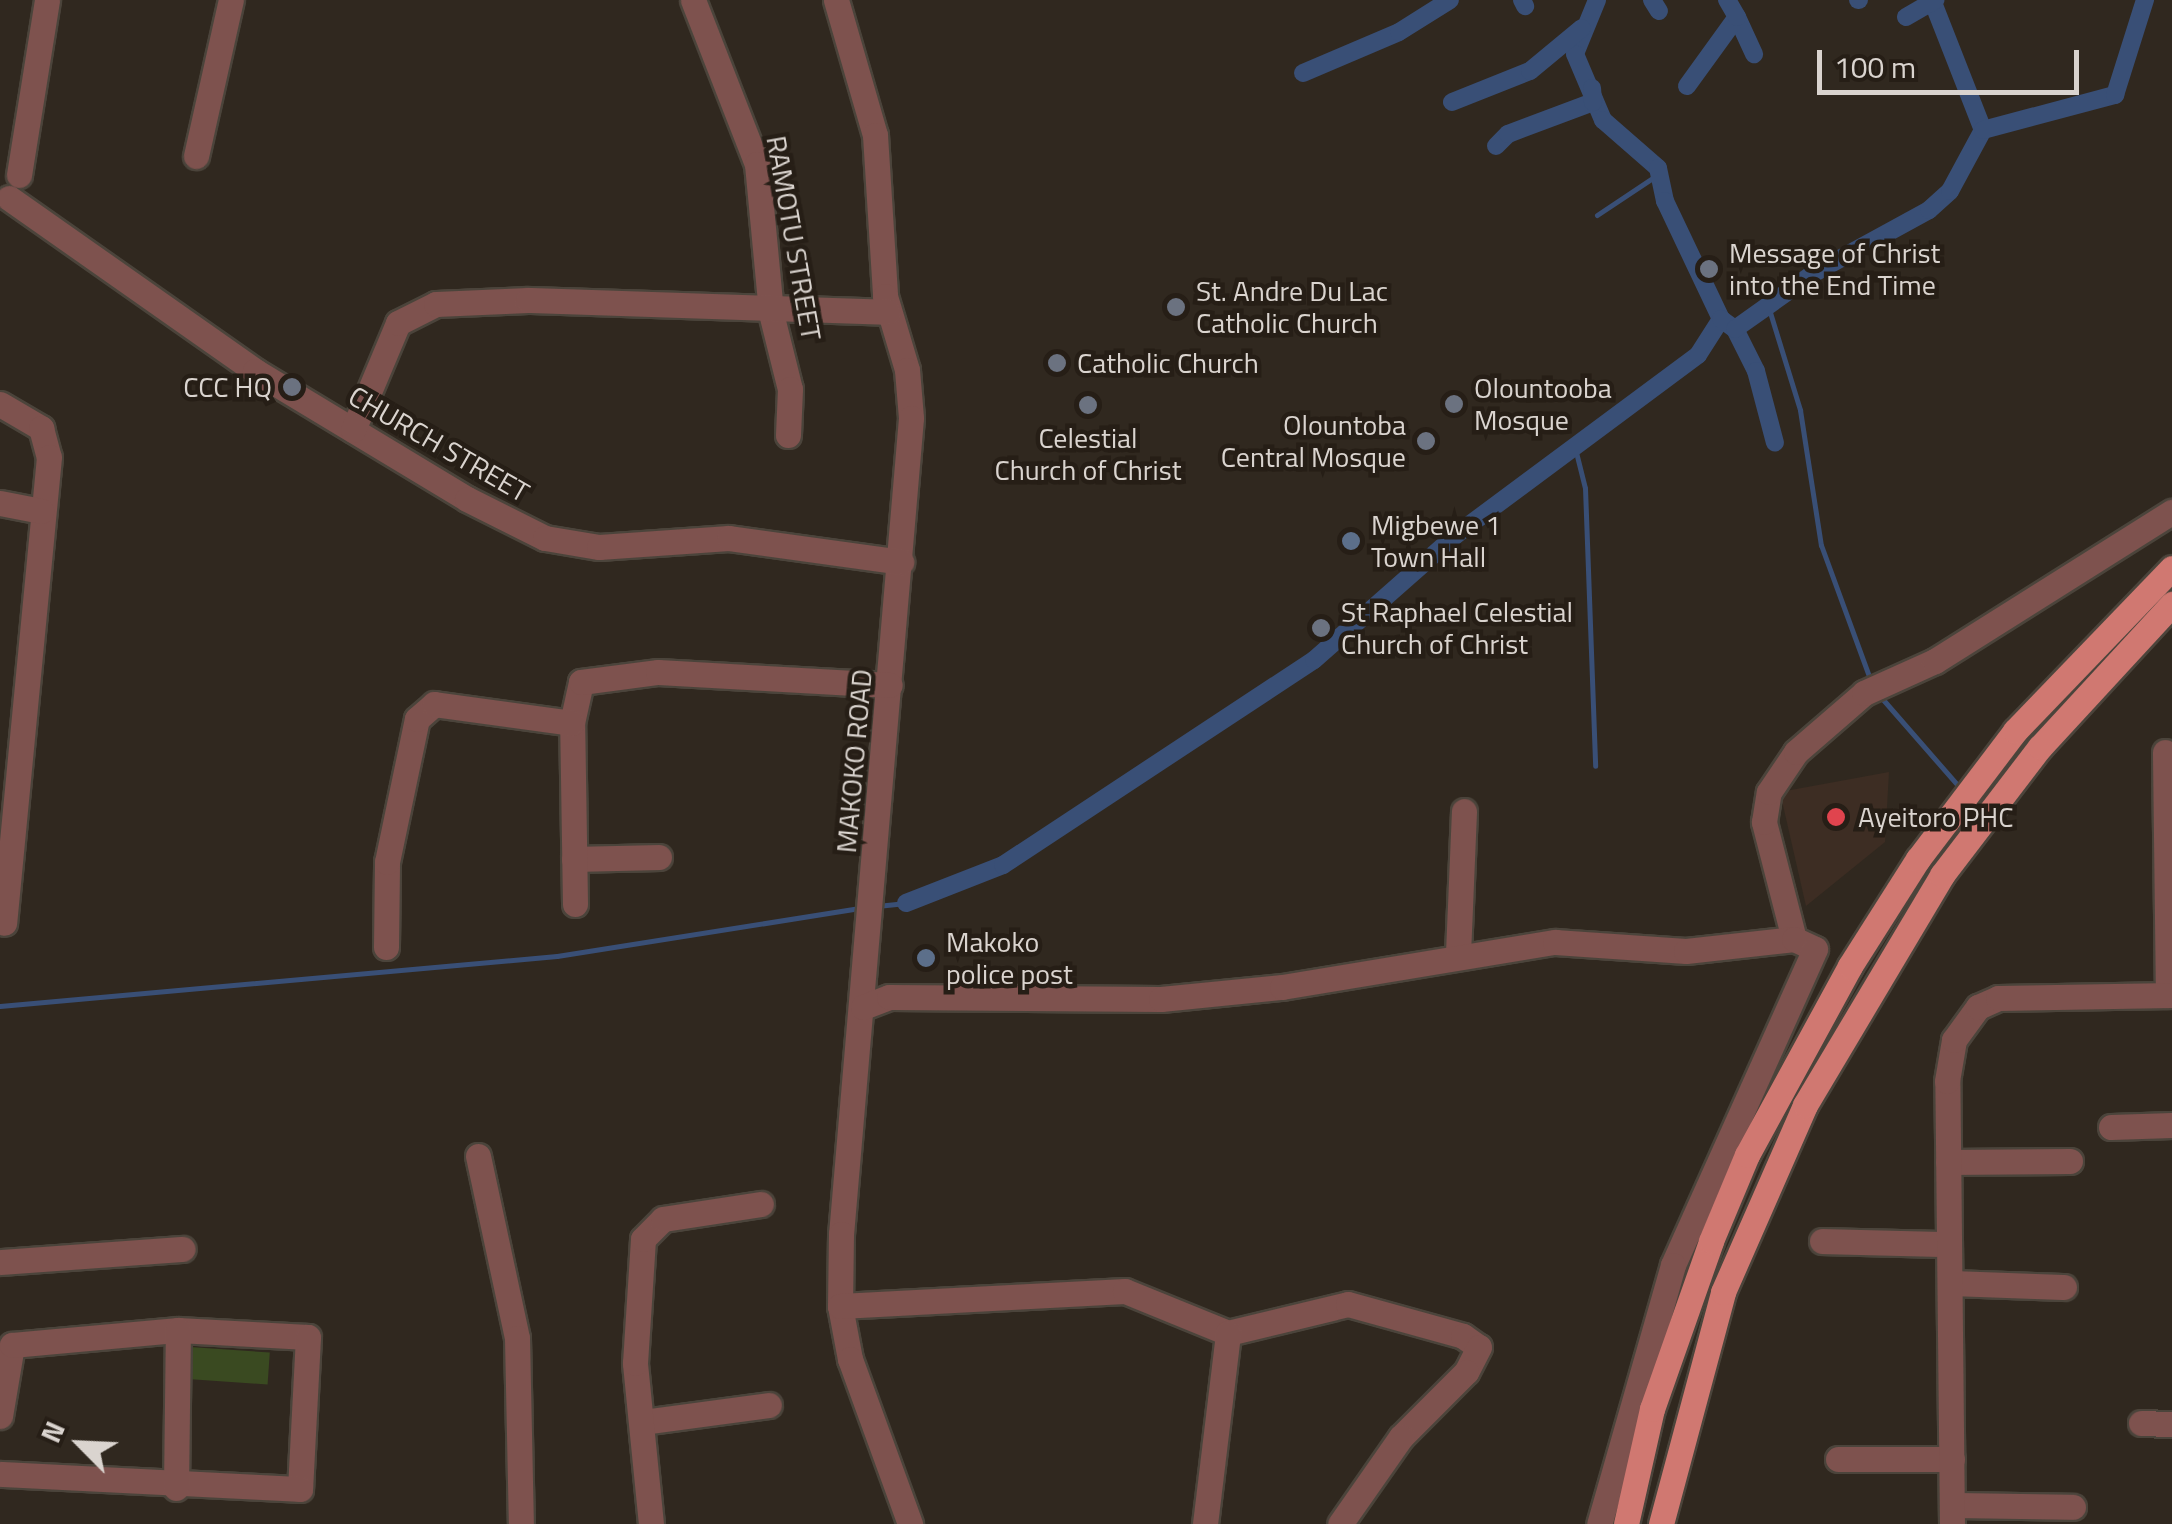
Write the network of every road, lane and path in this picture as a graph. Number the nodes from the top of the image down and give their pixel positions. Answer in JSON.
{"nodes":[{"id":1,"x":48,"y":0,"type":"edge"},
{"id":2,"x":231,"y":0,"type":"edge"},
{"id":3,"x":693,"y":0,"type":"edge"},
{"id":4,"x":836,"y":0,"type":"edge"},
{"id":5,"x":196,"y":156,"type":"dead end"},
{"id":6,"x":7,"y":185,"type":"edge"},
{"id":7,"x":888,"y":312,"type":"junction"},
{"id":8,"x":772,"y":313,"type":"junction"},
{"id":9,"x":0,"y":404,"type":"edge"},
{"id":10,"x":353,"y":430,"type":"junction"},
{"id":11,"x":788,"y":436,"type":"dead end"},
{"id":12,"x":0,"y":503,"type":"edge"},
{"id":13,"x":41,"y":511,"type":"junction"},
{"id":14,"x":2172,"y":512,"type":"edge"},
{"id":15,"x":902,"y":562,"type":"junction"},
{"id":16,"x":2172,"y":568,"type":"edge"},
{"id":17,"x":2172,"y":604,"type":"edge"},
{"id":18,"x":890,"y":685,"type":"junction"},
{"id":19,"x":572,"y":723,"type":"junction"},
{"id":20,"x":2165,"y":752,"type":"dead end"},
{"id":21,"x":1464,"y":811,"type":"dead end"},
{"id":22,"x":659,"y":857,"type":"dead end"},
{"id":23,"x":574,"y":858,"type":"junction"},
{"id":24,"x":5,"y":861,"type":"edge"},
{"id":25,"x":575,"y":904,"type":"dead end"},
{"id":26,"x":4,"y":923,"type":"dead end"},
{"id":27,"x":1794,"y":939,"type":"junction"},
{"id":28,"x":386,"y":947,"type":"dead end"},
{"id":29,"x":1458,"y":954,"type":"junction"},
{"id":30,"x":2170,"y":995,"type":"edge"},
{"id":31,"x":863,"y":1007,"type":"junction"},
{"id":32,"x":2172,"y":1126,"type":"edge"},
{"id":33,"x":2111,"y":1127,"type":"dead end"},
{"id":34,"x":478,"y":1156,"type":"dead end"},
{"id":35,"x":2070,"y":1161,"type":"dead end"},
{"id":36,"x":1948,"y":1162,"type":"junction"},
{"id":37,"x":761,"y":1204,"type":"dead end"},
{"id":38,"x":1822,"y":1242,"type":"dead end"},
{"id":39,"x":1949,"y":1244,"type":"junction"},
{"id":40,"x":184,"y":1250,"type":"dead end"},
{"id":41,"x":0,"y":1262,"type":"edge"},
{"id":42,"x":1950,"y":1282,"type":"junction"},
{"id":43,"x":2064,"y":1287,"type":"dead end"},
{"id":44,"x":840,"y":1306,"type":"junction"},
{"id":45,"x":178,"y":1330,"type":"junction"},
{"id":46,"x":1228,"y":1333,"type":"junction"},
{"id":47,"x":769,"y":1405,"type":"dead end"},
{"id":48,"x":0,"y":1416,"type":"edge"},
{"id":49,"x":643,"y":1422,"type":"junction"},
{"id":50,"x":2140,"y":1424,"type":"dead end"},
{"id":51,"x":2172,"y":1424,"type":"edge"},
{"id":52,"x":1838,"y":1459,"type":"dead end"},
{"id":53,"x":1952,"y":1459,"type":"junction"},
{"id":54,"x":0,"y":1474,"type":"edge"},
{"id":55,"x":176,"y":1488,"type":"junction"},
{"id":56,"x":2073,"y":1507,"type":"dead end"},
{"id":57,"x":1952,"y":1515,"type":"edge"},
{"id":58,"x":522,"y":1524,"type":"edge"},
{"id":59,"x":651,"y":1524,"type":"edge"},
{"id":60,"x":910,"y":1524,"type":"edge"},
{"id":61,"x":1205,"y":1524,"type":"edge"},
{"id":62,"x":1340,"y":1524,"type":"edge"},
{"id":63,"x":1598,"y":1524,"type":"edge"},
{"id":64,"x":1626,"y":1524,"type":"edge"},
{"id":65,"x":1661,"y":1524,"type":"edge"}],
"edges":[{"from":1,"to":6,"type":"street"},
{"from":2,"to":5,"type":"street"},
{"from":3,"to":8,"type":"street","name":"RAMOTU STREET"},
{"from":4,"to":7,"type":"street","name":"MAKOKO ROAD"},
{"from":6,"to":10,"type":"street","name":"CHURCH STREET"},
{"from":7,"to":8,"type":"street"},
{"from":7,"to":15,"type":"street","name":"MAKOKO ROAD"},
{"from":8,"to":10,"type":"street"},
{"from":8,"to":11,"type":"street","name":"RAMOTU STREET"},
{"from":9,"to":13,"type":"street"},
{"from":10,"to":15,"type":"street","name":"CHURCH STREET"},
{"from":12,"to":13,"type":"street"},
{"from":13,"to":24,"type":"street"},
{"from":14,"to":27,"type":"street"},
{"from":15,"to":18,"type":"street","name":"MAKOKO ROAD"},
{"from":16,"to":64,"type":"main road"},
{"from":17,"to":65,"type":"main road"},
{"from":18,"to":19,"type":"street"},
{"from":18,"to":31,"type":"street","name":"MAKOKO ROAD"},
{"from":19,"to":23,"type":"street"},
{"from":19,"to":28,"type":"street"},
{"from":20,"to":30,"type":"street"},
{"from":21,"to":29,"type":"street"},
{"from":22,"to":23,"type":"street"},
{"from":23,"to":25,"type":"street"},
{"from":24,"to":26,"type":"street"},
{"from":27,"to":29,"type":"street"},
{"from":27,"to":63,"type":"street"},
{"from":29,"to":31,"type":"street"},
{"from":30,"to":36,"type":"street"},
{"from":31,"to":44,"type":"street","name":"MAKOKO ROAD"},
{"from":32,"to":33,"type":"street"},
{"from":34,"to":58,"type":"street"},
{"from":35,"to":36,"type":"street"},
{"from":36,"to":39,"type":"street"},
{"from":37,"to":49,"type":"street"},
{"from":38,"to":39,"type":"street"},
{"from":39,"to":42,"type":"street"},
{"from":40,"to":41,"type":"street"},
{"from":42,"to":43,"type":"street"},
{"from":42,"to":53,"type":"street"},
{"from":44,"to":46,"type":"street"},
{"from":44,"to":60,"type":"street","name":"MAKOKO ROAD"},
{"from":45,"to":48,"type":"street"},
{"from":45,"to":55,"type":"street"},
{"from":45,"to":55,"type":"street"},
{"from":46,"to":61,"type":"street"},
{"from":46,"to":62,"type":"street"},
{"from":47,"to":49,"type":"street"},
{"from":49,"to":59,"type":"street"},
{"from":50,"to":51,"type":"street"},
{"from":52,"to":53,"type":"street"},
{"from":53,"to":57,"type":"street"},
{"from":54,"to":55,"type":"street"},
{"from":56,"to":57,"type":"street"}]}
